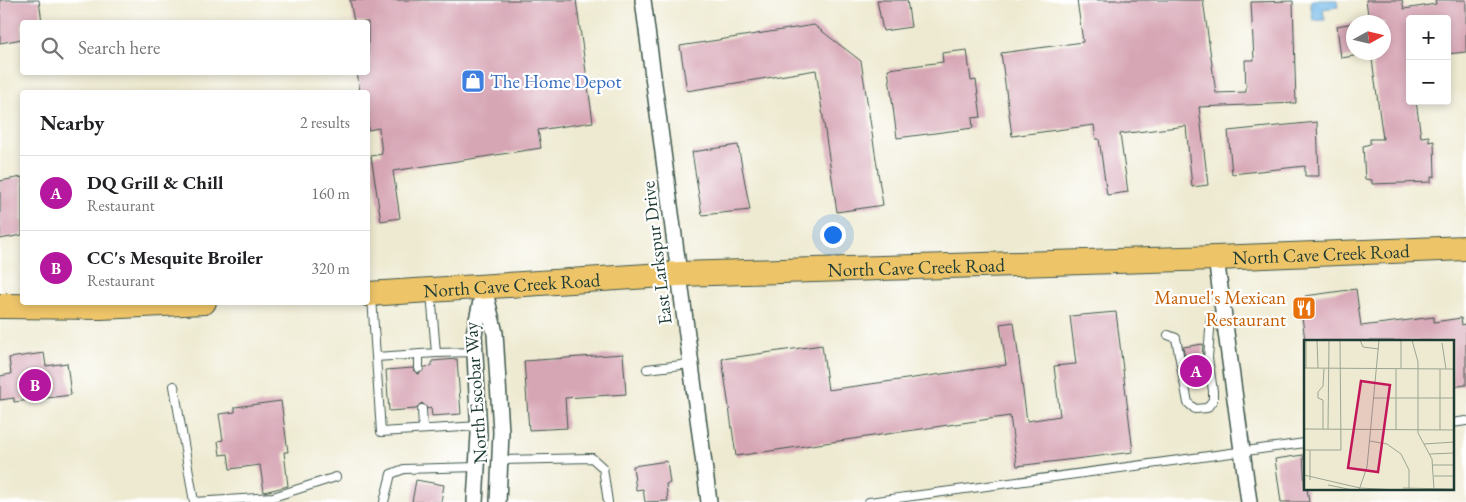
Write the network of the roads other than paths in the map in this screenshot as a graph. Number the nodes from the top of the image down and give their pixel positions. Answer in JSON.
{"nodes":[{"id":1,"x":643,"y":0,"type":"edge"},
{"id":2,"x":1466,"y":248,"type":"edge"},
{"id":3,"x":1216,"y":258,"type":"junction"},
{"id":4,"x":679,"y":274,"type":"junction"},
{"id":5,"x":484,"y":288,"type":"junction"},
{"id":6,"x":430,"y":291,"type":"junction"},
{"id":7,"x":370,"y":294,"type":"edge"},
{"id":8,"x":140,"y":305,"type":"edge"},
{"id":9,"x":0,"y":306,"type":"edge"},
{"id":10,"x":1211,"y":316,"type":"dead end"},
{"id":11,"x":1168,"y":335,"type":"dead end"},
{"id":12,"x":475,"y":352,"type":"junction"},
{"id":13,"x":436,"y":353,"type":"junction"},
{"id":14,"x":418,"y":354,"type":"junction"},
{"id":15,"x":376,"y":357,"type":"junction"},
{"id":16,"x":690,"y":364,"type":"junction"},
{"id":17,"x":419,"y":368,"type":"dead end"},
{"id":18,"x":647,"y":369,"type":"dead end"},
{"id":19,"x":174,"y":386,"type":"dead end"},
{"id":20,"x":422,"y":409,"type":"dead end"},
{"id":21,"x":479,"y":426,"type":"junction"},
{"id":22,"x":424,"y":429,"type":"junction"},
{"id":23,"x":1304,"y":443,"type":"edge"},
{"id":24,"x":1242,"y":451,"type":"junction"},
{"id":25,"x":501,"y":460,"type":"junction"},
{"id":26,"x":478,"y":468,"type":"junction"},
{"id":27,"x":336,"y":477,"type":"dead end"},
{"id":28,"x":384,"y":502,"type":"edge"},
{"id":29,"x":475,"y":502,"type":"edge"},
{"id":30,"x":498,"y":502,"type":"edge"},
{"id":31,"x":608,"y":502,"type":"edge"},
{"id":32,"x":709,"y":502,"type":"edge"},
{"id":33,"x":869,"y":502,"type":"edge"},
{"id":34,"x":1249,"y":502,"type":"edge"}],
"edges":[{"from":1,"to":4,"type":"street","name":"East Larkspur Drive"},
{"from":2,"to":3,"type":"main road","name":"North Cave Creek Road"},
{"from":3,"to":4,"type":"main road","name":"North Cave Creek Road"},
{"from":3,"to":24,"type":"street"},
{"from":4,"to":5,"type":"main road","name":"North Cave Creek Road"},
{"from":4,"to":16,"type":"street","name":"East Larkspur Drive"},
{"from":5,"to":6,"type":"main road","name":"North Cave Creek Road"},
{"from":5,"to":12,"type":"street","name":"North Escobar Way"},
{"from":5,"to":25,"type":"street","name":"North Escobar Way"},
{"from":6,"to":7,"type":"main road","name":"North Cave Creek Road"},
{"from":6,"to":13,"type":"lane"},
{"from":7,"to":15,"type":"lane"},
{"from":8,"to":9,"type":"main road"},
{"from":10,"to":11,"type":"lane"},
{"from":12,"to":13,"type":"lane"},
{"from":12,"to":21,"type":"street","name":"North Escobar Way"},
{"from":13,"to":14,"type":"lane"},
{"from":14,"to":15,"type":"lane"},
{"from":14,"to":17,"type":"lane"},
{"from":15,"to":22,"type":"lane"},
{"from":16,"to":18,"type":"lane"},
{"from":16,"to":32,"type":"street","name":"East Larkspur Drive"},
{"from":19,"to":27,"type":"lane"},
{"from":20,"to":22,"type":"lane"},
{"from":21,"to":22,"type":"lane"},
{"from":21,"to":26,"type":"street","name":"North Escobar Way"},
{"from":23,"to":24,"type":"lane"},
{"from":24,"to":33,"type":"lane"},
{"from":24,"to":34,"type":"street"},
{"from":25,"to":30,"type":"street","name":"North Escobar Way"},
{"from":25,"to":31,"type":"lane"},
{"from":26,"to":28,"type":"lane"},
{"from":26,"to":29,"type":"street","name":"North Escobar Way"}]}
